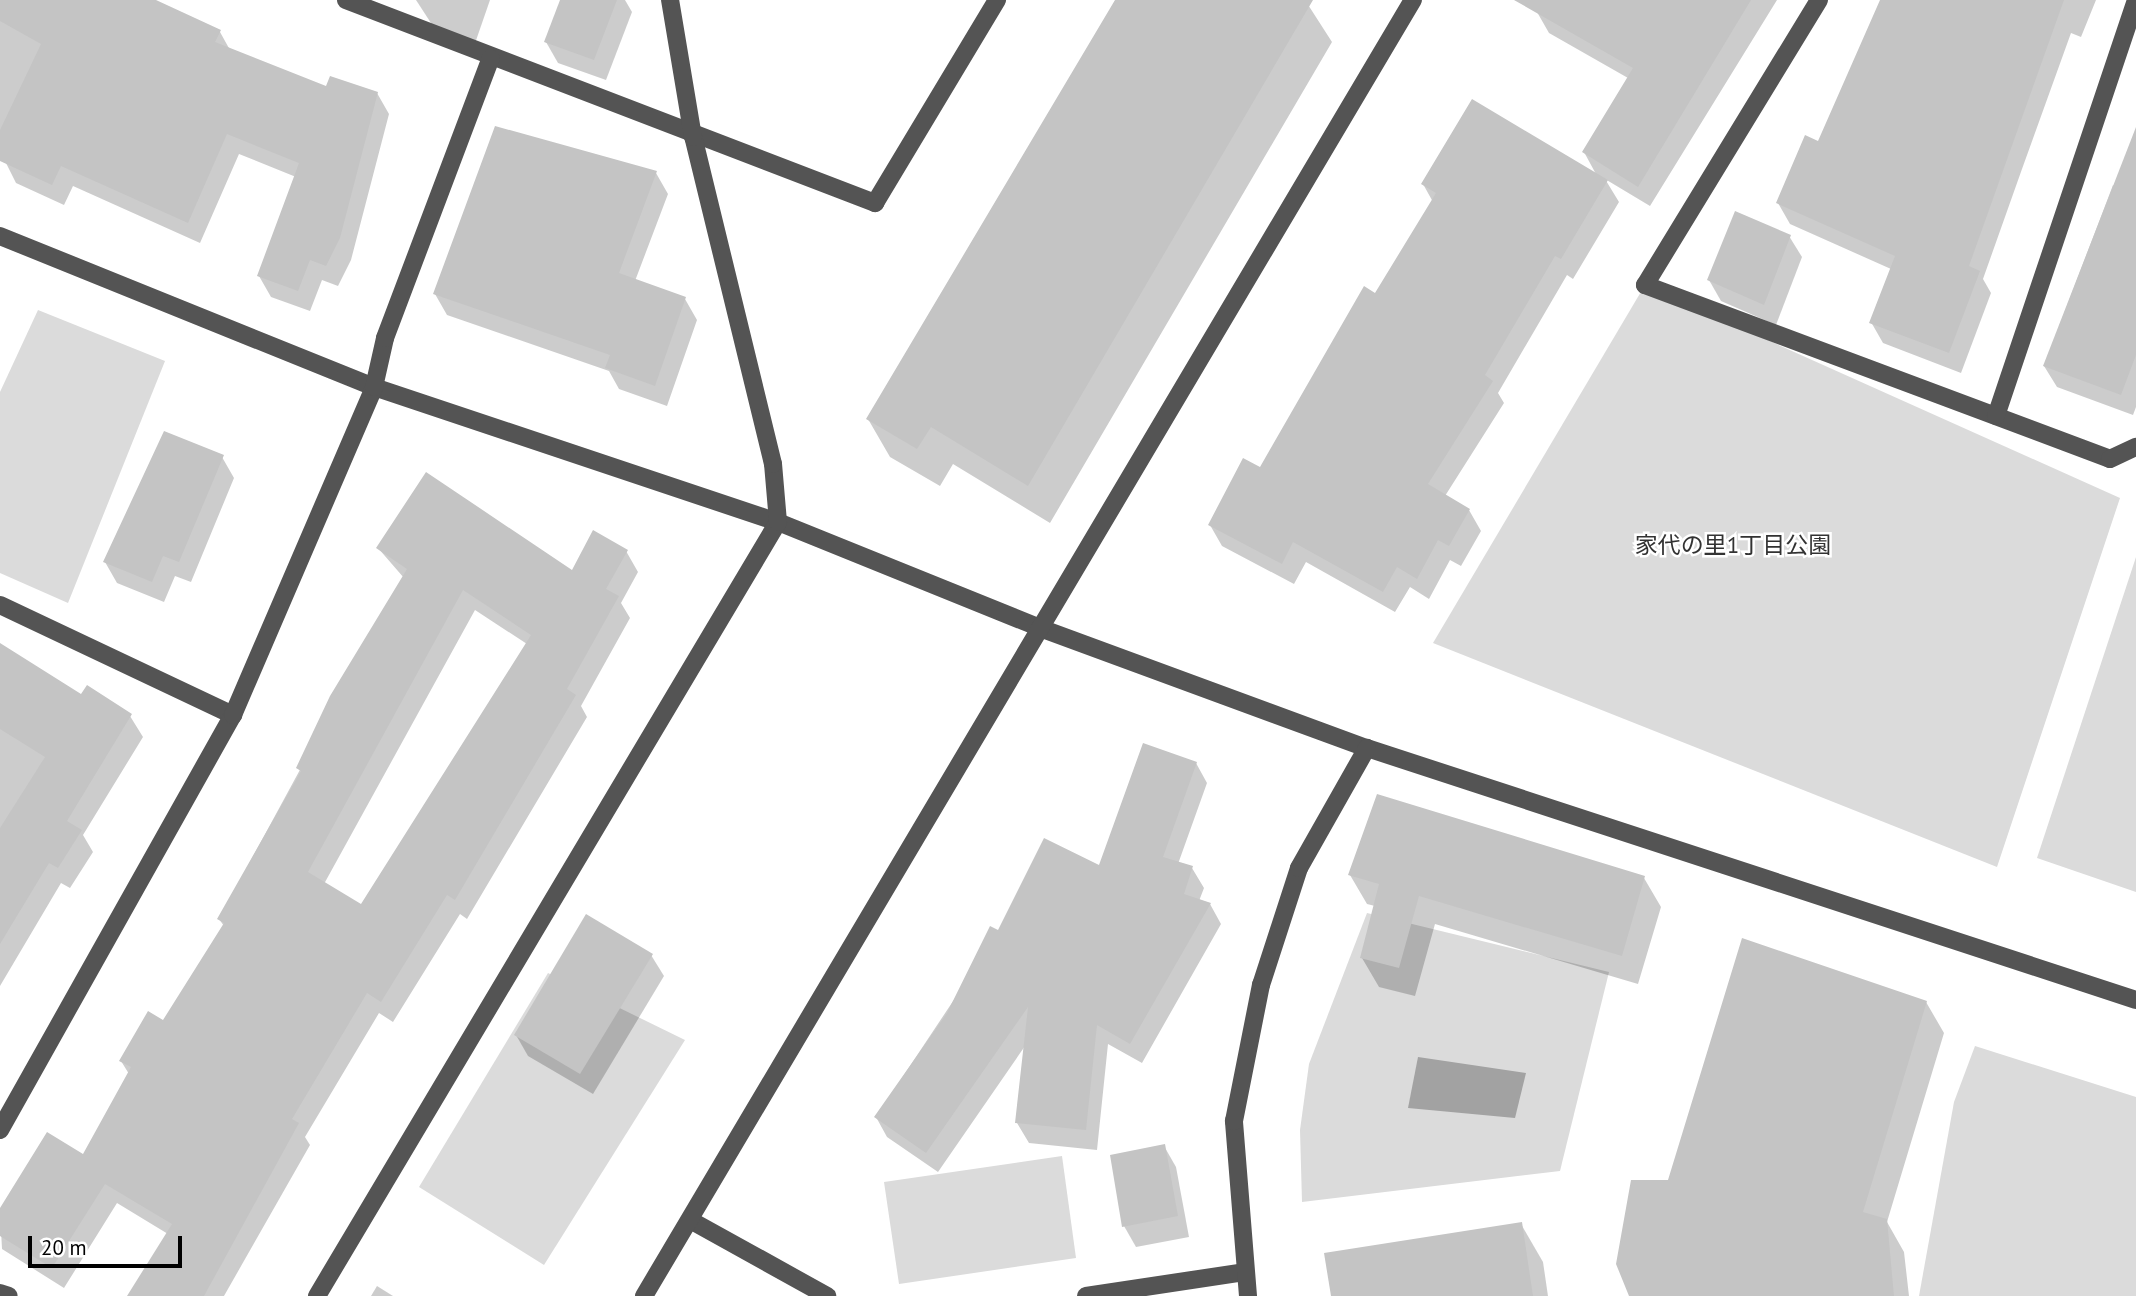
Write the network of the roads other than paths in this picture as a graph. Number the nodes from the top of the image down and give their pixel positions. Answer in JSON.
{"nodes":[{"id":1,"x":346,"y":0,"type":"edge"},
{"id":2,"x":670,"y":0,"type":"edge"},
{"id":3,"x":997,"y":0,"type":"edge"},
{"id":4,"x":1819,"y":0,"type":"edge"},
{"id":5,"x":2136,"y":0,"type":"edge"},
{"id":6,"x":1405,"y":3,"type":"edge"},
{"id":7,"x":368,"y":4,"type":"edge"},
{"id":8,"x":491,"y":58,"type":"junction"},
{"id":9,"x":693,"y":136,"type":"junction"},
{"id":10,"x":0,"y":236,"type":"edge"},
{"id":11,"x":374,"y":387,"type":"junction"},
{"id":12,"x":1996,"y":416,"type":"junction"},
{"id":13,"x":2136,"y":447,"type":"edge"},
{"id":14,"x":778,"y":522,"type":"junction"},
{"id":15,"x":0,"y":605,"type":"edge"},
{"id":16,"x":1040,"y":628,"type":"junction"},
{"id":17,"x":233,"y":715,"type":"junction"},
{"id":18,"x":1367,"y":748,"type":"junction"},
{"id":19,"x":2136,"y":1000,"type":"edge"},
{"id":20,"x":0,"y":1130,"type":"edge"},
{"id":21,"x":690,"y":1220,"type":"junction"},
{"id":22,"x":1244,"y":1272,"type":"junction"},
{"id":23,"x":0,"y":1293,"type":"edge"},
{"id":24,"x":9,"y":1296,"type":"edge"},
{"id":25,"x":317,"y":1296,"type":"edge"},
{"id":26,"x":644,"y":1296,"type":"edge"},
{"id":27,"x":827,"y":1296,"type":"edge"},
{"id":28,"x":1086,"y":1296,"type":"edge"},
{"id":29,"x":1248,"y":1296,"type":"edge"}],
"edges":[{"from":1,"to":7,"type":"street"},
{"from":2,"to":9,"type":"street"},
{"from":3,"to":9,"type":"street"},
{"from":4,"to":12,"type":"street"},
{"from":5,"to":12,"type":"street"},
{"from":6,"to":16,"type":"street"},
{"from":7,"to":8,"type":"street"},
{"from":8,"to":9,"type":"street"},
{"from":8,"to":11,"type":"street"},
{"from":9,"to":14,"type":"street"},
{"from":10,"to":11,"type":"street"},
{"from":11,"to":14,"type":"street"},
{"from":11,"to":17,"type":"street"},
{"from":12,"to":13,"type":"street"},
{"from":14,"to":16,"type":"street"},
{"from":14,"to":25,"type":"street"},
{"from":15,"to":17,"type":"street"},
{"from":16,"to":18,"type":"street"},
{"from":16,"to":21,"type":"street"},
{"from":17,"to":20,"type":"street"},
{"from":18,"to":19,"type":"street"},
{"from":18,"to":22,"type":"street"},
{"from":21,"to":26,"type":"street"},
{"from":21,"to":27,"type":"street"},
{"from":22,"to":28,"type":"street"},
{"from":22,"to":29,"type":"street"},
{"from":23,"to":24,"type":"street"}]}
